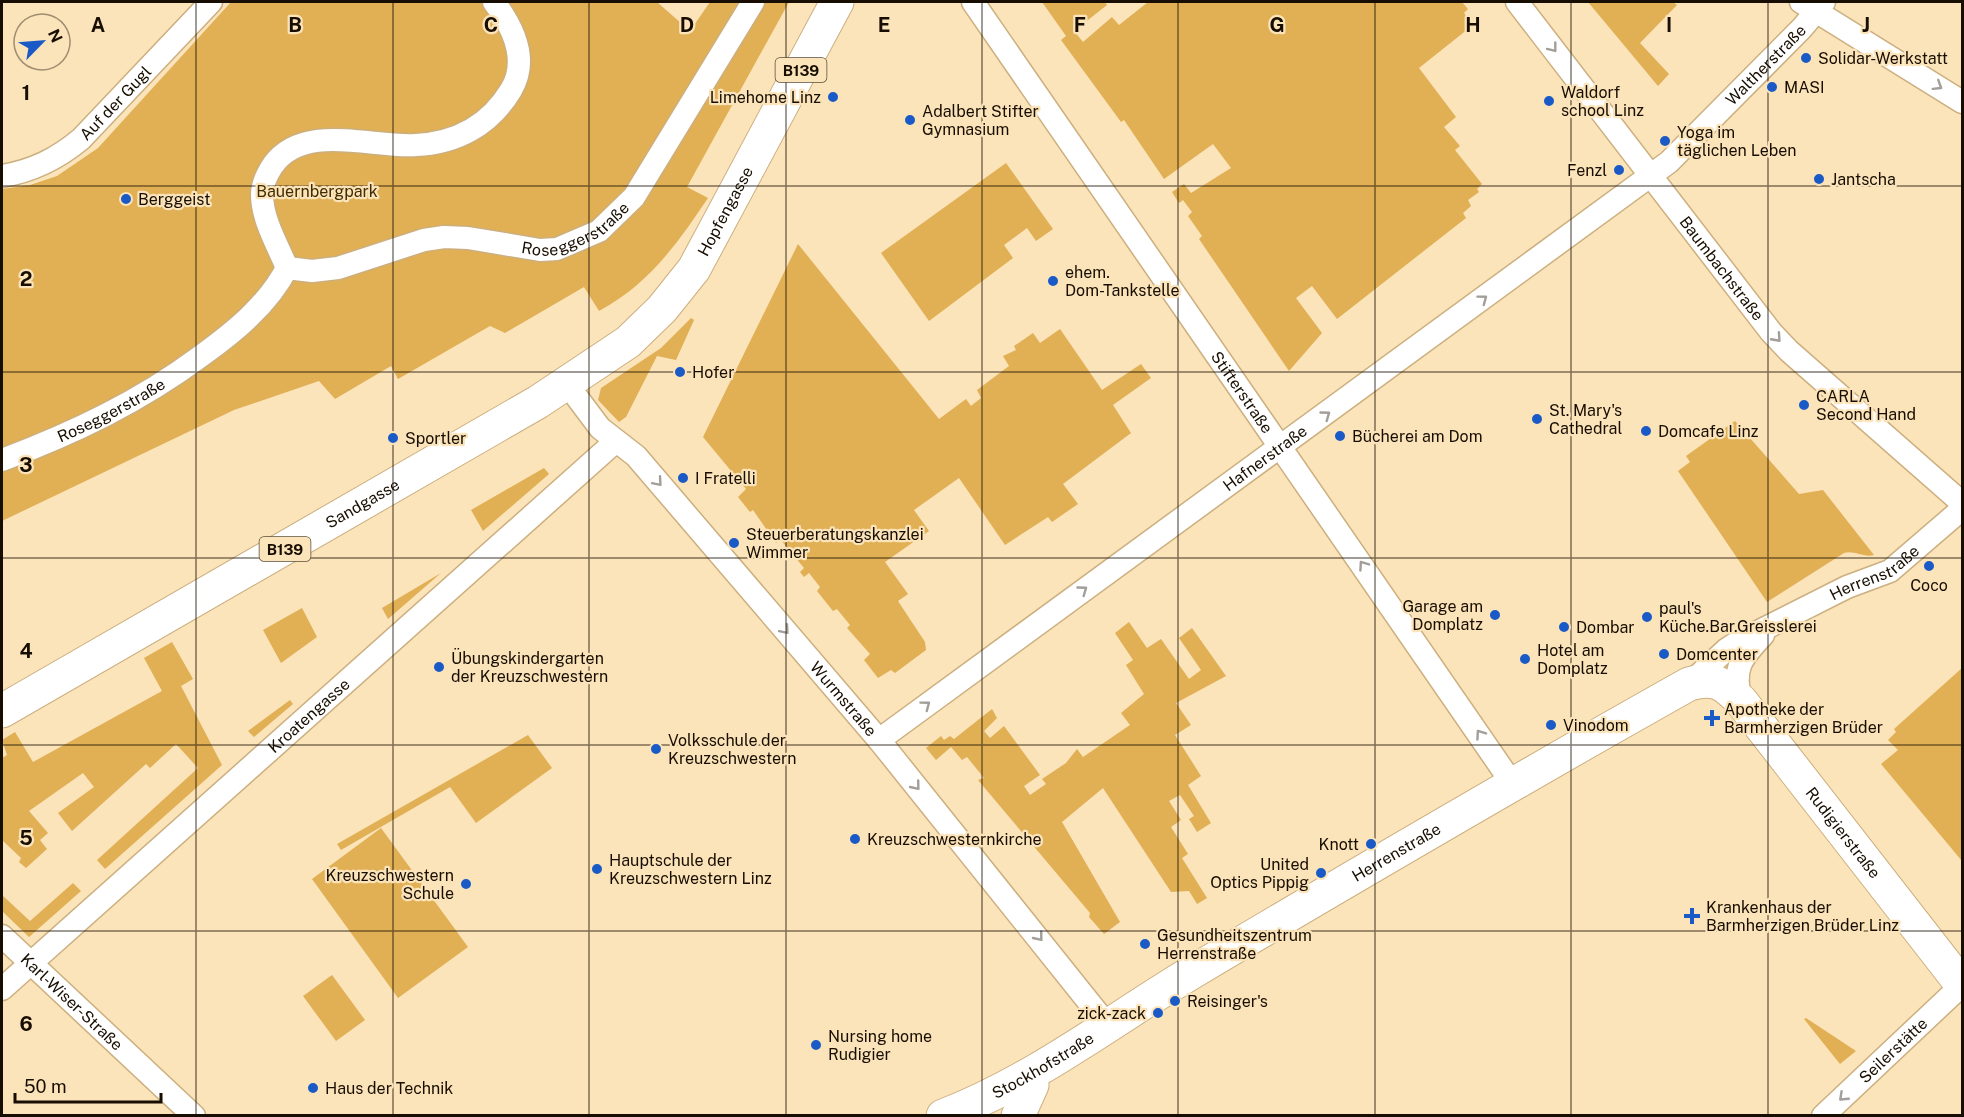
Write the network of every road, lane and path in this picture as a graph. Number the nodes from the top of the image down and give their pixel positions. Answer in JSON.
{"nodes":[{"id":1,"x":211,"y":2,"type":"edge"},
{"id":2,"x":494,"y":2,"type":"edge"},
{"id":3,"x":753,"y":2,"type":"edge"},
{"id":4,"x":837,"y":2,"type":"edge"},
{"id":5,"x":973,"y":2,"type":"edge"},
{"id":6,"x":1517,"y":2,"type":"edge"},
{"id":7,"x":1813,"y":5,"type":"edge"},
{"id":8,"x":1962,"y":102,"type":"edge"},
{"id":9,"x":1651,"y":175,"type":"junction"},
{"id":10,"x":2,"y":176,"type":"edge"},
{"id":11,"x":287,"y":268,"type":"junction"},
{"id":12,"x":567,"y":384,"type":"junction"},
{"id":13,"x":616,"y":441,"type":"junction"},
{"id":14,"x":1282,"y":447,"type":"junction"},
{"id":15,"x":2,"y":460,"type":"edge"},
{"id":16,"x":1962,"y":503,"type":"edge"},
{"id":17,"x":1962,"y":508,"type":"edge"},
{"id":18,"x":1775,"y":624,"type":"junction"},
{"id":19,"x":1717,"y":689,"type":"junction"},
{"id":20,"x":2,"y":711,"type":"edge"},
{"id":21,"x":879,"y":740,"type":"junction"},
{"id":22,"x":1512,"y":783,"type":"junction"},
{"id":23,"x":2,"y":936,"type":"edge"},
{"id":24,"x":31,"y":963,"type":"junction"},
{"id":25,"x":1962,"y":985,"type":"edge"},
{"id":26,"x":2,"y":989,"type":"edge"},
{"id":27,"x":1108,"y":1026,"type":"junction"},
{"id":28,"x":1028,"y":1076,"type":"junction"},
{"id":29,"x":194,"y":1116,"type":"edge"},
{"id":30,"x":943,"y":1116,"type":"edge"},
{"id":31,"x":1018,"y":1116,"type":"edge"},
{"id":32,"x":1823,"y":1116,"type":"edge"}],
"edges":[{"from":1,"to":10,"type":"street","name":"Auf der Gugl"},
{"from":2,"to":11,"type":"street"},
{"from":3,"to":11,"type":"street","name":"Roseggerstraße"},
{"from":4,"to":12,"type":"street","name":"Hopfengasse","number":"B139"},
{"from":5,"to":14,"type":"street","name":"Stifterstraße"},
{"from":6,"to":9,"type":"street","name":"Baumbachstraße","one_way":true},
{"from":7,"to":8,"type":"street","one_way":true},
{"from":7,"to":9,"type":"street","name":"Waltherstraße"},
{"from":14,"to":9,"type":"street","name":"Hafnerstraße","one_way":true},
{"from":9,"to":16,"type":"street","name":"Baumbachstraße","one_way":true},
{"from":11,"to":15,"type":"street","name":"Roseggerstraße"},
{"from":12,"to":13,"type":"street","name":"Wurmstraße"},
{"from":12,"to":20,"type":"street","name":"Sandgasse","number":"B139"},
{"from":13,"to":21,"type":"street","name":"Wurmstraße","one_way":true},
{"from":13,"to":24,"type":"street","name":"Kroatengasse"},
{"from":21,"to":14,"type":"street","name":"Hafnerstraße","one_way":true},
{"from":22,"to":14,"type":"street","name":"Stifterstraße","one_way":true},
{"from":17,"to":18,"type":"street","name":"Herrenstraße"},
{"from":18,"to":19,"type":"street","name":"Herrenstraße"},
{"from":18,"to":19,"type":"street","name":"Herrenstraße"},
{"from":19,"to":22,"type":"street","name":"Herrenstraße"},
{"from":19,"to":25,"type":"street","name":"Rudigierstraße"},
{"from":21,"to":27,"type":"street","name":"Wurmstraße","one_way":true},
{"from":22,"to":27,"type":"street","name":"Herrenstraße"},
{"from":23,"to":24,"type":"street","name":"Karl-Wiser-Straße"},
{"from":24,"to":26,"type":"street","name":"Kroatengasse"},
{"from":24,"to":29,"type":"street","name":"Karl-Wiser-Straße"},
{"from":25,"to":32,"type":"street","name":"Seilerstätte","one_way":true},
{"from":27,"to":28,"type":"street","name":"Stockhofstraße"},
{"from":28,"to":30,"type":"street","name":"Stockhofstraße"},
{"from":28,"to":31,"type":"street"}]}
